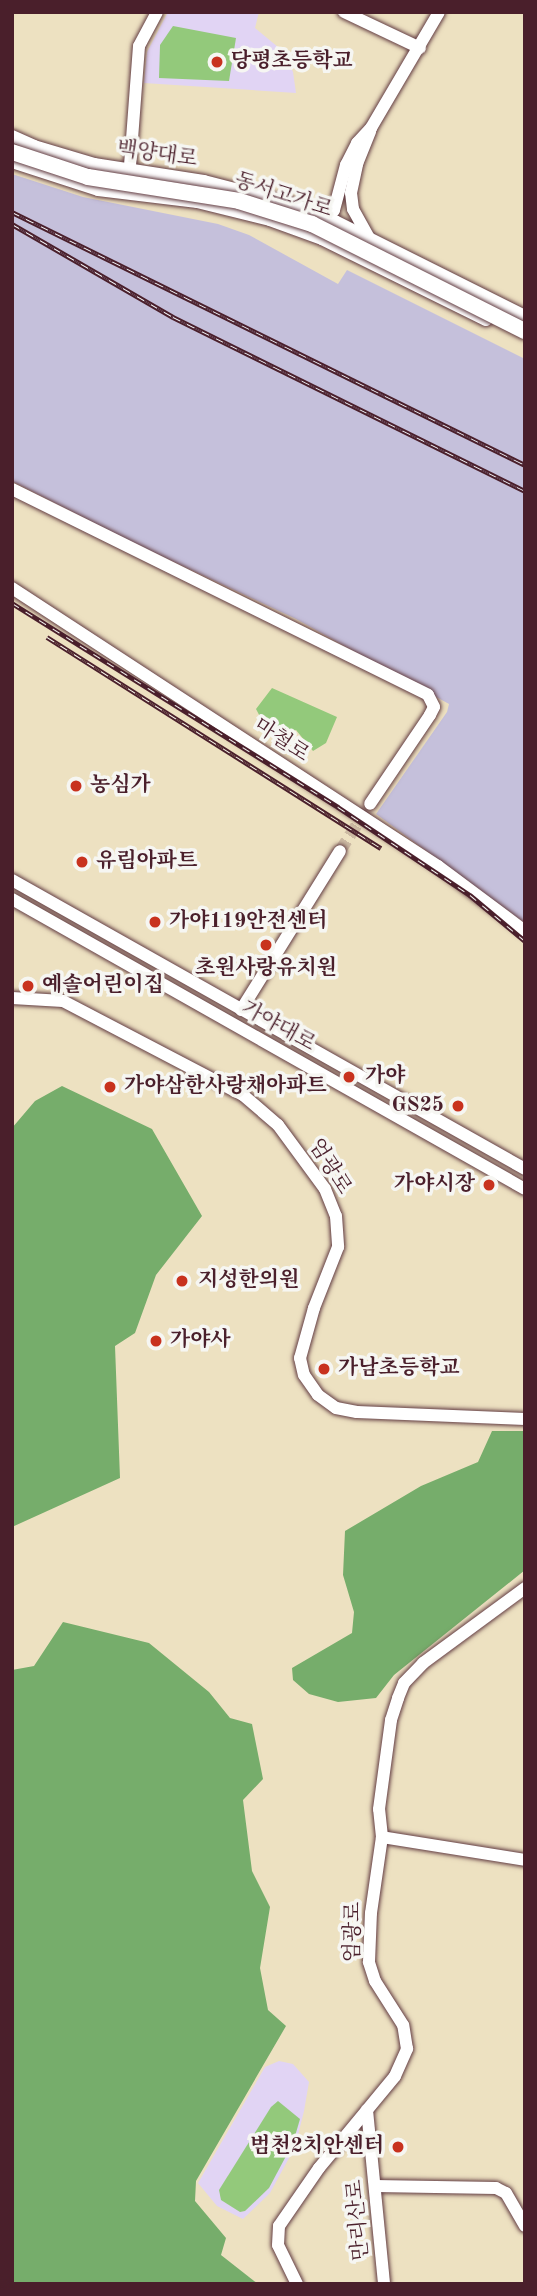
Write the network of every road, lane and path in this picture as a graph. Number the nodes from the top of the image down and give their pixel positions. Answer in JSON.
{"nodes":[{"id":1,"x":157,"y":12,"type":"edge"},
{"id":2,"x":344,"y":12,"type":"edge"},
{"id":3,"x":439,"y":12,"type":"edge"},
{"id":4,"x":420,"y":48,"type":"junction"},
{"id":5,"x":371,"y":128,"type":"junction"},
{"id":6,"x":12,"y":136,"type":"edge"},
{"id":7,"x":12,"y":141,"type":"edge"},
{"id":8,"x":12,"y":152,"type":"edge"},
{"id":9,"x":12,"y":162,"type":"edge"},
{"id":10,"x":130,"y":171,"type":"junction"},
{"id":11,"x":128,"y":194,"type":"junction"},
{"id":12,"x":313,"y":212,"type":"junction"},
{"id":13,"x":369,"y":238,"type":"junction"},
{"id":14,"x":525,"y":318,"type":"edge"},
{"id":15,"x":525,"y":331,"type":"edge"},
{"id":16,"x":525,"y":339,"type":"edge"},
{"id":17,"x":12,"y":489,"type":"edge"},
{"id":18,"x":12,"y":588,"type":"edge"},
{"id":19,"x":366,"y":811,"type":"junction"},
{"id":20,"x":340,"y":851,"type":"tunnel mouth"},
{"id":21,"x":12,"y":880,"type":"edge"},
{"id":22,"x":12,"y":899,"type":"edge"},
{"id":23,"x":299,"y":918,"type":"junction"},
{"id":24,"x":525,"y":931,"type":"edge"},
{"id":25,"x":12,"y":998,"type":"edge"},
{"id":26,"x":241,"y":1010,"type":"junction"},
{"id":27,"x":525,"y":1169,"type":"edge"},
{"id":28,"x":525,"y":1189,"type":"edge"},
{"id":29,"x":525,"y":1419,"type":"edge"},
{"id":30,"x":525,"y":1587,"type":"edge"},
{"id":31,"x":382,"y":1837,"type":"junction"},
{"id":32,"x":525,"y":1860,"type":"edge"},
{"id":33,"x":367,"y":2110,"type":"junction"},
{"id":34,"x":374,"y":2186,"type":"junction"},
{"id":35,"x":525,"y":2226,"type":"edge"},
{"id":36,"x":297,"y":2284,"type":"edge"},
{"id":37,"x":384,"y":2284,"type":"edge"}],
"edges":[{"from":1,"to":10,"type":"main road"},
{"from":2,"to":4,"type":"main road"},
{"from":3,"to":4,"type":"main road"},
{"from":4,"to":5,"type":"main road"},
{"from":5,"to":12,"type":"main road"},
{"from":5,"to":13,"type":"main road"},
{"from":6,"to":10,"type":"main road","name":"백양대로"},
{"from":7,"to":14,"type":"highway","name":"동서고가로"},
{"from":8,"to":15,"type":"highway","name":"동서고가로","bridge":true},
{"from":9,"to":11,"type":"main road","name":"백양대로"},
{"from":10,"to":11,"type":"main road"},
{"from":10,"to":12,"type":"main road","name":"백양대로"},
{"from":11,"to":16,"type":"main road","name":"백양대로"},
{"from":12,"to":13,"type":"main road","name":"백양대로"},
{"from":13,"to":14,"type":"main road","name":"백양대로"},
{"from":17,"to":19,"type":"main road"},
{"from":18,"to":19,"type":"main road","name":"마철로"},
{"from":19,"to":24,"type":"main road","name":"마철로"},
{"from":20,"to":23,"type":"main road"},
{"from":21,"to":26,"type":"main road","name":"가야대로"},
{"from":22,"to":28,"type":"main road","name":"가야대로"},
{"from":23,"to":23,"type":"main road"},
{"from":23,"to":26,"type":"main road"},
{"from":25,"to":29,"type":"main road","name":"엄광로"},
{"from":26,"to":27,"type":"main road","name":"가야대로"},
{"from":30,"to":31,"type":"main road","name":"엄광로"},
{"from":31,"to":32,"type":"main road"},
{"from":31,"to":33,"type":"main road","name":"엄광로"},
{"from":33,"to":34,"type":"main road","name":"만리산로"},
{"from":33,"to":36,"type":"main road","name":"엄광로"},
{"from":34,"to":35,"type":"main road"},
{"from":34,"to":37,"type":"main road","name":"만리산로"}]}
